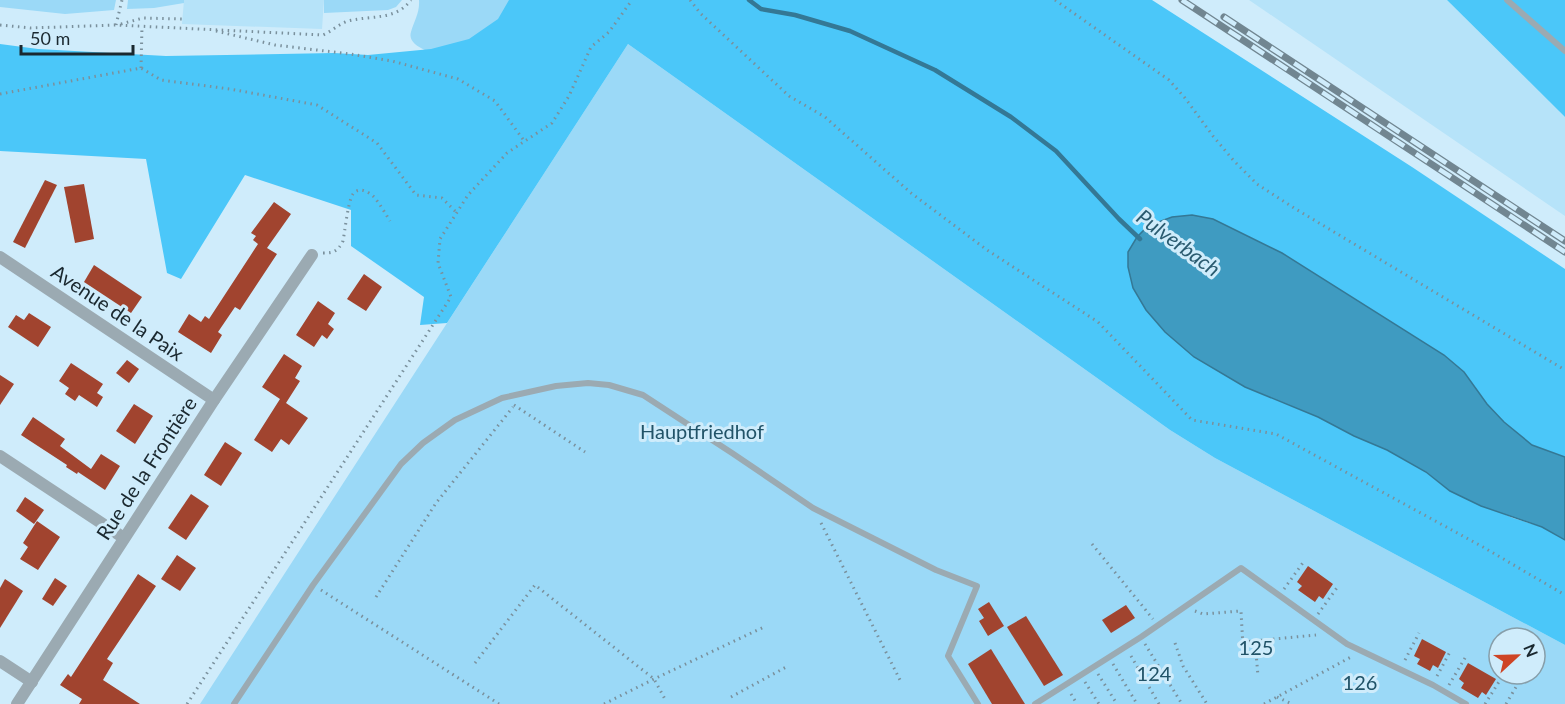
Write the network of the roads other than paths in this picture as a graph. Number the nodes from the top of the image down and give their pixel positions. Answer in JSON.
{"nodes":[{"id":1,"x":1507,"y":0,"type":"edge"},
{"id":2,"x":1565,"y":51,"type":"edge"},
{"id":3,"x":312,"y":255,"type":"road end"},
{"id":4,"x":0,"y":256,"type":"edge"},
{"id":5,"x":214,"y":400,"type":"junction"},
{"id":6,"x":0,"y":456,"type":"edge"},
{"id":7,"x":124,"y":538,"type":"junction"},
{"id":8,"x":0,"y":661,"type":"edge"},
{"id":9,"x":32,"y":682,"type":"junction"},
{"id":10,"x":17,"y":704,"type":"edge"},
{"id":11,"x":234,"y":704,"type":"edge"},
{"id":12,"x":978,"y":704,"type":"edge"},
{"id":13,"x":1035,"y":704,"type":"edge"},
{"id":14,"x":1466,"y":704,"type":"edge"}],
"edges":[{"from":1,"to":2,"type":"lane"},
{"from":3,"to":5,"type":"street","name":"Rue de la Frontière"},
{"from":4,"to":5,"type":"street","name":"Avenue de la Paix"},
{"from":5,"to":7,"type":"street","name":"Rue de la Frontière"},
{"from":6,"to":7,"type":"street"},
{"from":7,"to":9,"type":"street","name":"Rue de la Frontière"},
{"from":8,"to":9,"type":"street"},
{"from":9,"to":10,"type":"street","name":"Rue de la Frontière"},
{"from":11,"to":12,"type":"lane"},
{"from":13,"to":14,"type":"lane"}]}
